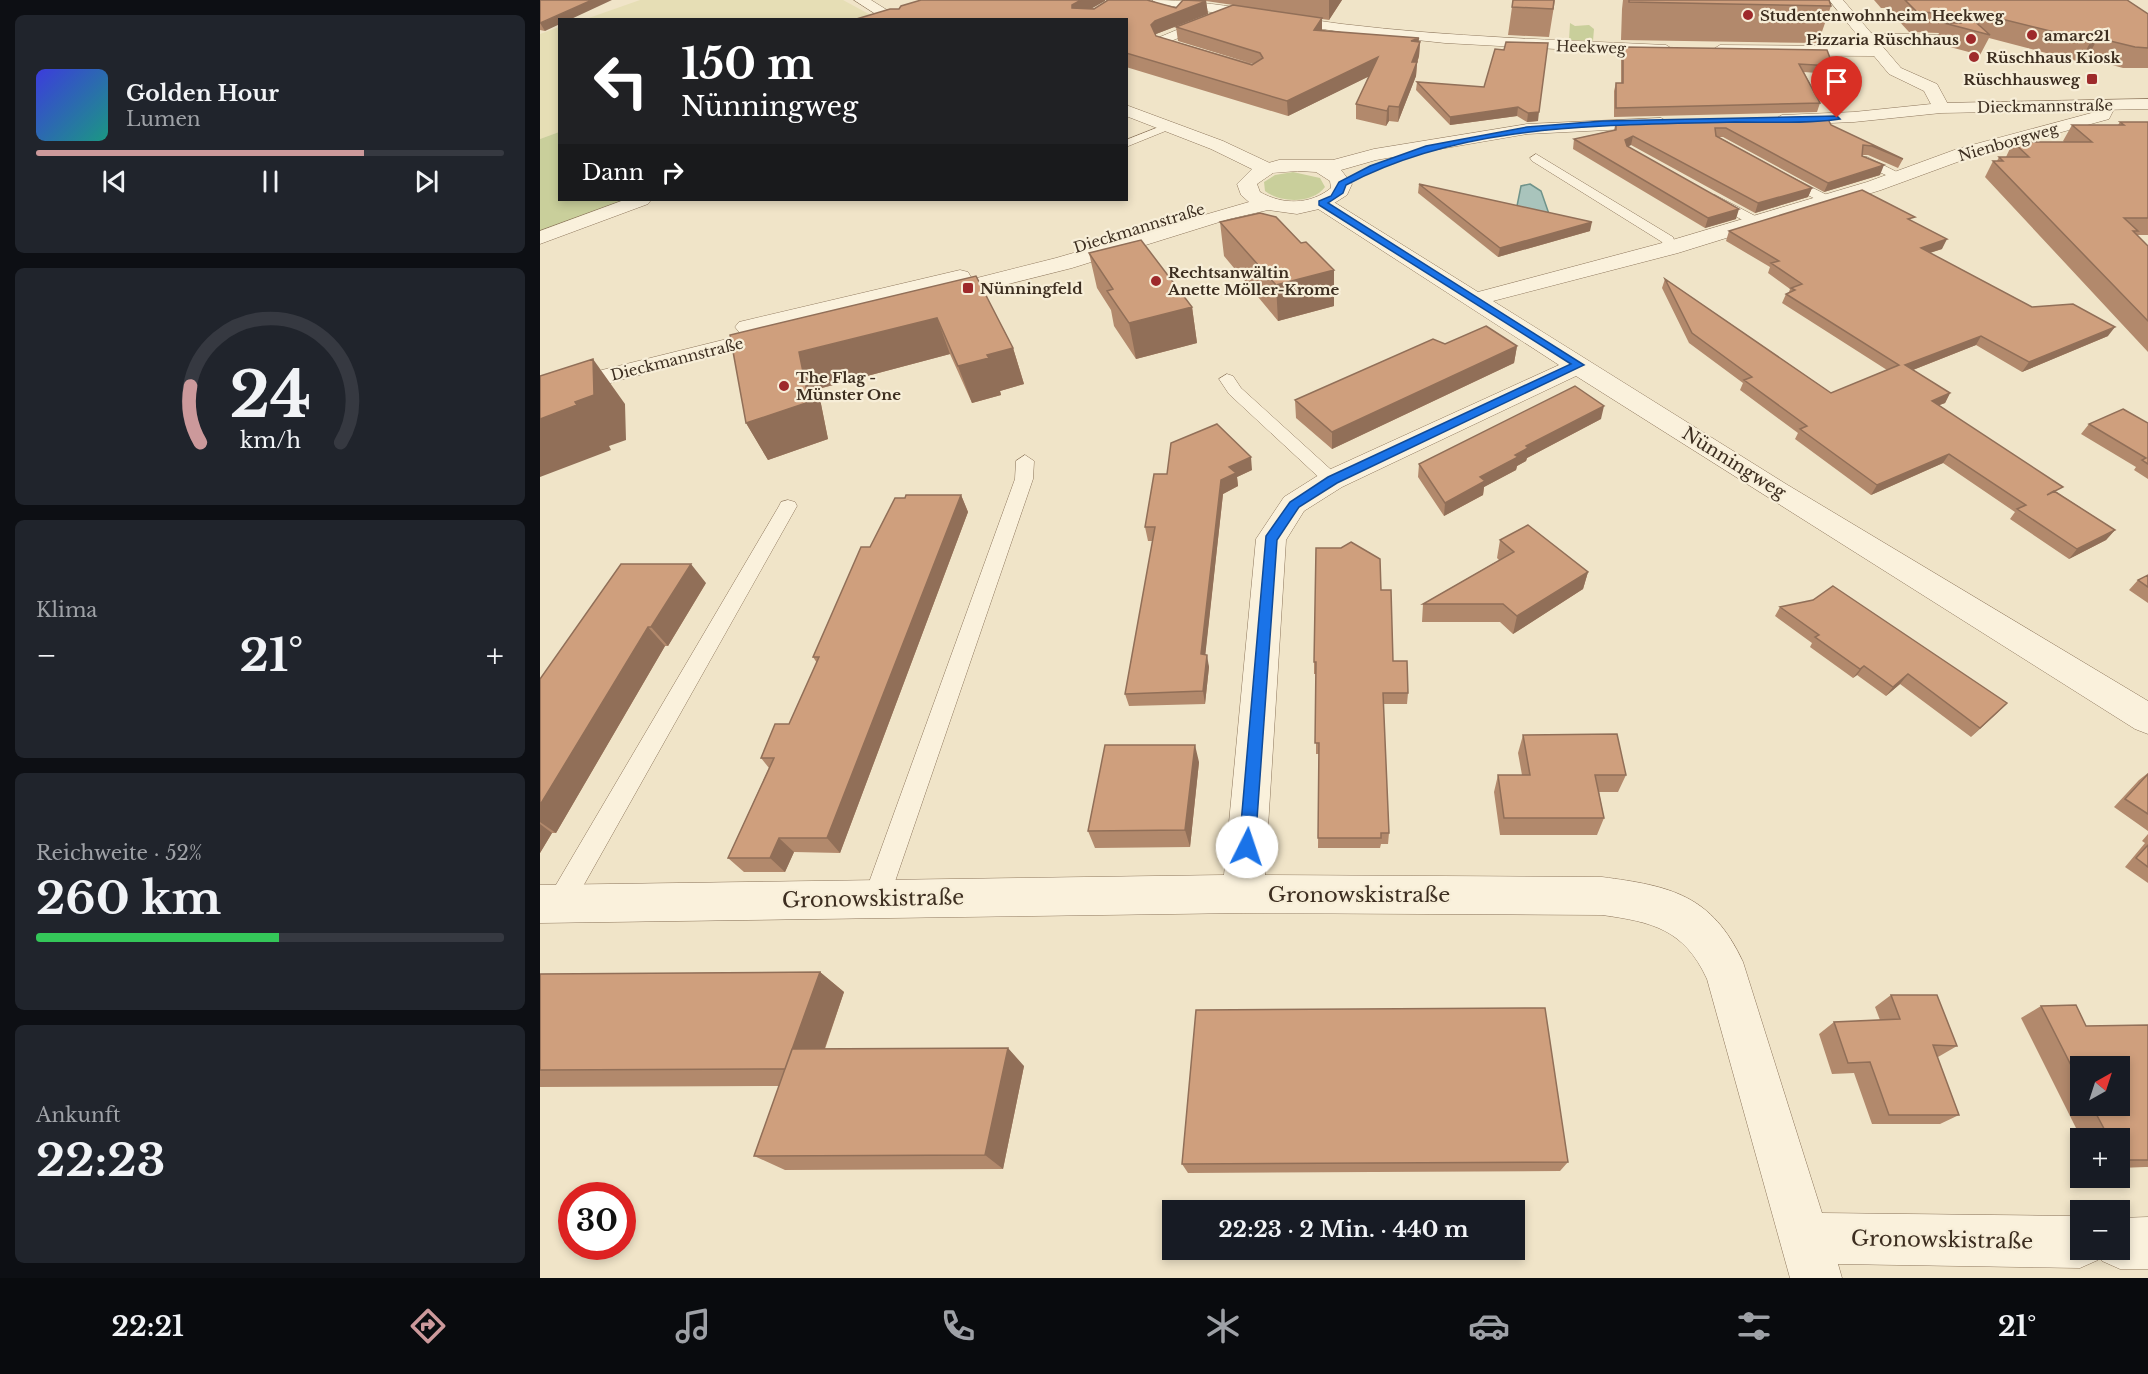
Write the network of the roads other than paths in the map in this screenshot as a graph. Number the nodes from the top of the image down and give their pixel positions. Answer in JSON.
{"nodes":[{"id":1,"x":861,"y":0,"type":"edge"},
{"id":2,"x":1159,"y":0,"type":"edge"},
{"id":3,"x":1836,"y":0,"type":"edge"},
{"id":4,"x":1231,"y":12,"type":"junction"},
{"id":5,"x":892,"y":18,"type":"edge"},
{"id":6,"x":1209,"y":21,"type":"junction"},
{"id":7,"x":1342,"y":28,"type":"junction"},
{"id":8,"x":1864,"y":35,"type":"junction"},
{"id":9,"x":1951,"y":38,"type":"edge"},
{"id":10,"x":1684,"y":50,"type":"edge"},
{"id":11,"x":1706,"y":50,"type":"edge"},
{"id":12,"x":1877,"y":51,"type":"junction"},
{"id":13,"x":1209,"y":59,"type":"edge"},
{"id":14,"x":2148,"y":91,"type":"edge"},
{"id":15,"x":2098,"y":104,"type":"junction"},
{"id":16,"x":2148,"y":104,"type":"edge"},
{"id":17,"x":1941,"y":108,"type":"junction"},
{"id":18,"x":1128,"y":111,"type":"edge"},
{"id":19,"x":1766,"y":120,"type":"edge"},
{"id":20,"x":1684,"y":122,"type":"edge"},
{"id":21,"x":1169,"y":126,"type":"junction"},
{"id":22,"x":1128,"y":143,"type":"edge"},
{"id":23,"x":1429,"y":148,"type":"junction"},
{"id":24,"x":1536,"y":158,"type":"dead end"},
{"id":25,"x":1863,"y":160,"type":"edge"},
{"id":26,"x":1316,"y":166,"type":"junction"},
{"id":27,"x":1267,"y":169,"type":"junction"},
{"id":28,"x":1777,"y":173,"type":"edge"},
{"id":29,"x":1901,"y":177,"type":"junction"},
{"id":30,"x":1342,"y":184,"type":"junction"},
{"id":31,"x":1247,"y":190,"type":"junction"},
{"id":32,"x":1707,"y":195,"type":"edge"},
{"id":33,"x":1827,"y":200,"type":"junction"},
{"id":34,"x":637,"y":201,"type":"edge"},
{"id":35,"x":1322,"y":203,"type":"junction"},
{"id":36,"x":1268,"y":204,"type":"junction"},
{"id":37,"x":1756,"y":222,"type":"junction"},
{"id":38,"x":540,"y":238,"type":"edge"},
{"id":39,"x":1670,"y":248,"type":"junction"},
{"id":40,"x":1476,"y":298,"type":"junction"},
{"id":41,"x":1579,"y":365,"type":"junction"},
{"id":42,"x":1227,"y":379,"type":"dead end"},
{"id":43,"x":540,"y":383,"type":"edge"},
{"id":44,"x":540,"y":397,"type":"edge"},
{"id":45,"x":1025,"y":461,"type":"dead end"},
{"id":46,"x":1332,"y":480,"type":"junction"},
{"id":47,"x":788,"y":506,"type":"dead end"},
{"id":48,"x":2148,"y":719,"type":"edge"},
{"id":49,"x":1243,"y":894,"type":"junction"},
{"id":50,"x":876,"y":899,"type":"junction"},
{"id":51,"x":549,"y":904,"type":"edge"},
{"id":52,"x":2070,"y":1243,"type":"edge"},
{"id":53,"x":2130,"y":1243,"type":"edge"},
{"id":54,"x":2148,"y":1244,"type":"edge"},
{"id":55,"x":1810,"y":1258,"type":"edge"}],
"edges":[{"from":1,"to":5,"type":"street"},
{"from":2,"to":4,"type":"street","name":"Heekweg"},
{"from":3,"to":8,"type":"street"},
{"from":4,"to":6,"type":"street"},
{"from":4,"to":7,"type":"street","name":"Heekweg"},
{"from":6,"to":7,"type":"street","name":"Heekweg"},
{"from":6,"to":13,"type":"street"},
{"from":7,"to":10,"type":"street","name":"Heekweg"},
{"from":8,"to":9,"type":"lane"},
{"from":8,"to":12,"type":"street"},
{"from":11,"to":12,"type":"street"},
{"from":12,"to":17,"type":"street"},
{"from":14,"to":17,"type":"street","name":"Dieckmannstraße"},
{"from":15,"to":16,"type":"street","name":"Dieckmannstraße"},
{"from":15,"to":17,"type":"street","name":"Dieckmannstraße"},
{"from":15,"to":29,"type":"street","name":"Nienborgweg"},
{"from":17,"to":19,"type":"street","name":"Dieckmannstraße"},
{"from":18,"to":21,"type":"street"},
{"from":20,"to":23,"type":"street"},
{"from":21,"to":22,"type":"lane"},
{"from":21,"to":27,"type":"street"},
{"from":23,"to":26,"type":"street"},
{"from":23,"to":30,"type":"street"},
{"from":24,"to":39,"type":"lane"},
{"from":25,"to":29,"type":"lane"},
{"from":26,"to":27,"type":"street"},
{"from":26,"to":30,"type":"street"},
{"from":27,"to":31,"type":"street","name":"Dieckmannstraße"},
{"from":28,"to":33,"type":"lane"},
{"from":29,"to":33,"type":"street","name":"Nienborgweg"},
{"from":30,"to":35,"type":"street"},
{"from":31,"to":36,"type":"street","name":"Dieckmannstraße"},
{"from":31,"to":43,"type":"street","name":"Dieckmannstraße"},
{"from":32,"to":37,"type":"lane"},
{"from":33,"to":37,"type":"street","name":"Nienborgweg"},
{"from":34,"to":38,"type":"street"},
{"from":35,"to":36,"type":"street","name":"Dieckmannstraße"},
{"from":35,"to":40,"type":"street","name":"Nünningweg"},
{"from":36,"to":44,"type":"street","name":"Dieckmannstraße"},
{"from":37,"to":39,"type":"street","name":"Nienborgweg"},
{"from":39,"to":40,"type":"street","name":"Nienborgweg"},
{"from":40,"to":41,"type":"street","name":"Nünningweg"},
{"from":41,"to":46,"type":"street"},
{"from":41,"to":48,"type":"street","name":"Nünningweg"},
{"from":42,"to":46,"type":"lane"},
{"from":45,"to":50,"type":"lane"},
{"from":46,"to":49,"type":"street"},
{"from":47,"to":51,"type":"lane"},
{"from":49,"to":50,"type":"street","name":"Gronowskistraße"},
{"from":49,"to":55,"type":"street","name":"Gronowskistraße"},
{"from":50,"to":51,"type":"street","name":"Gronowskistraße"},
{"from":52,"to":55,"type":"street","name":"Gronowskistraße"},
{"from":53,"to":54,"type":"street"}]}
